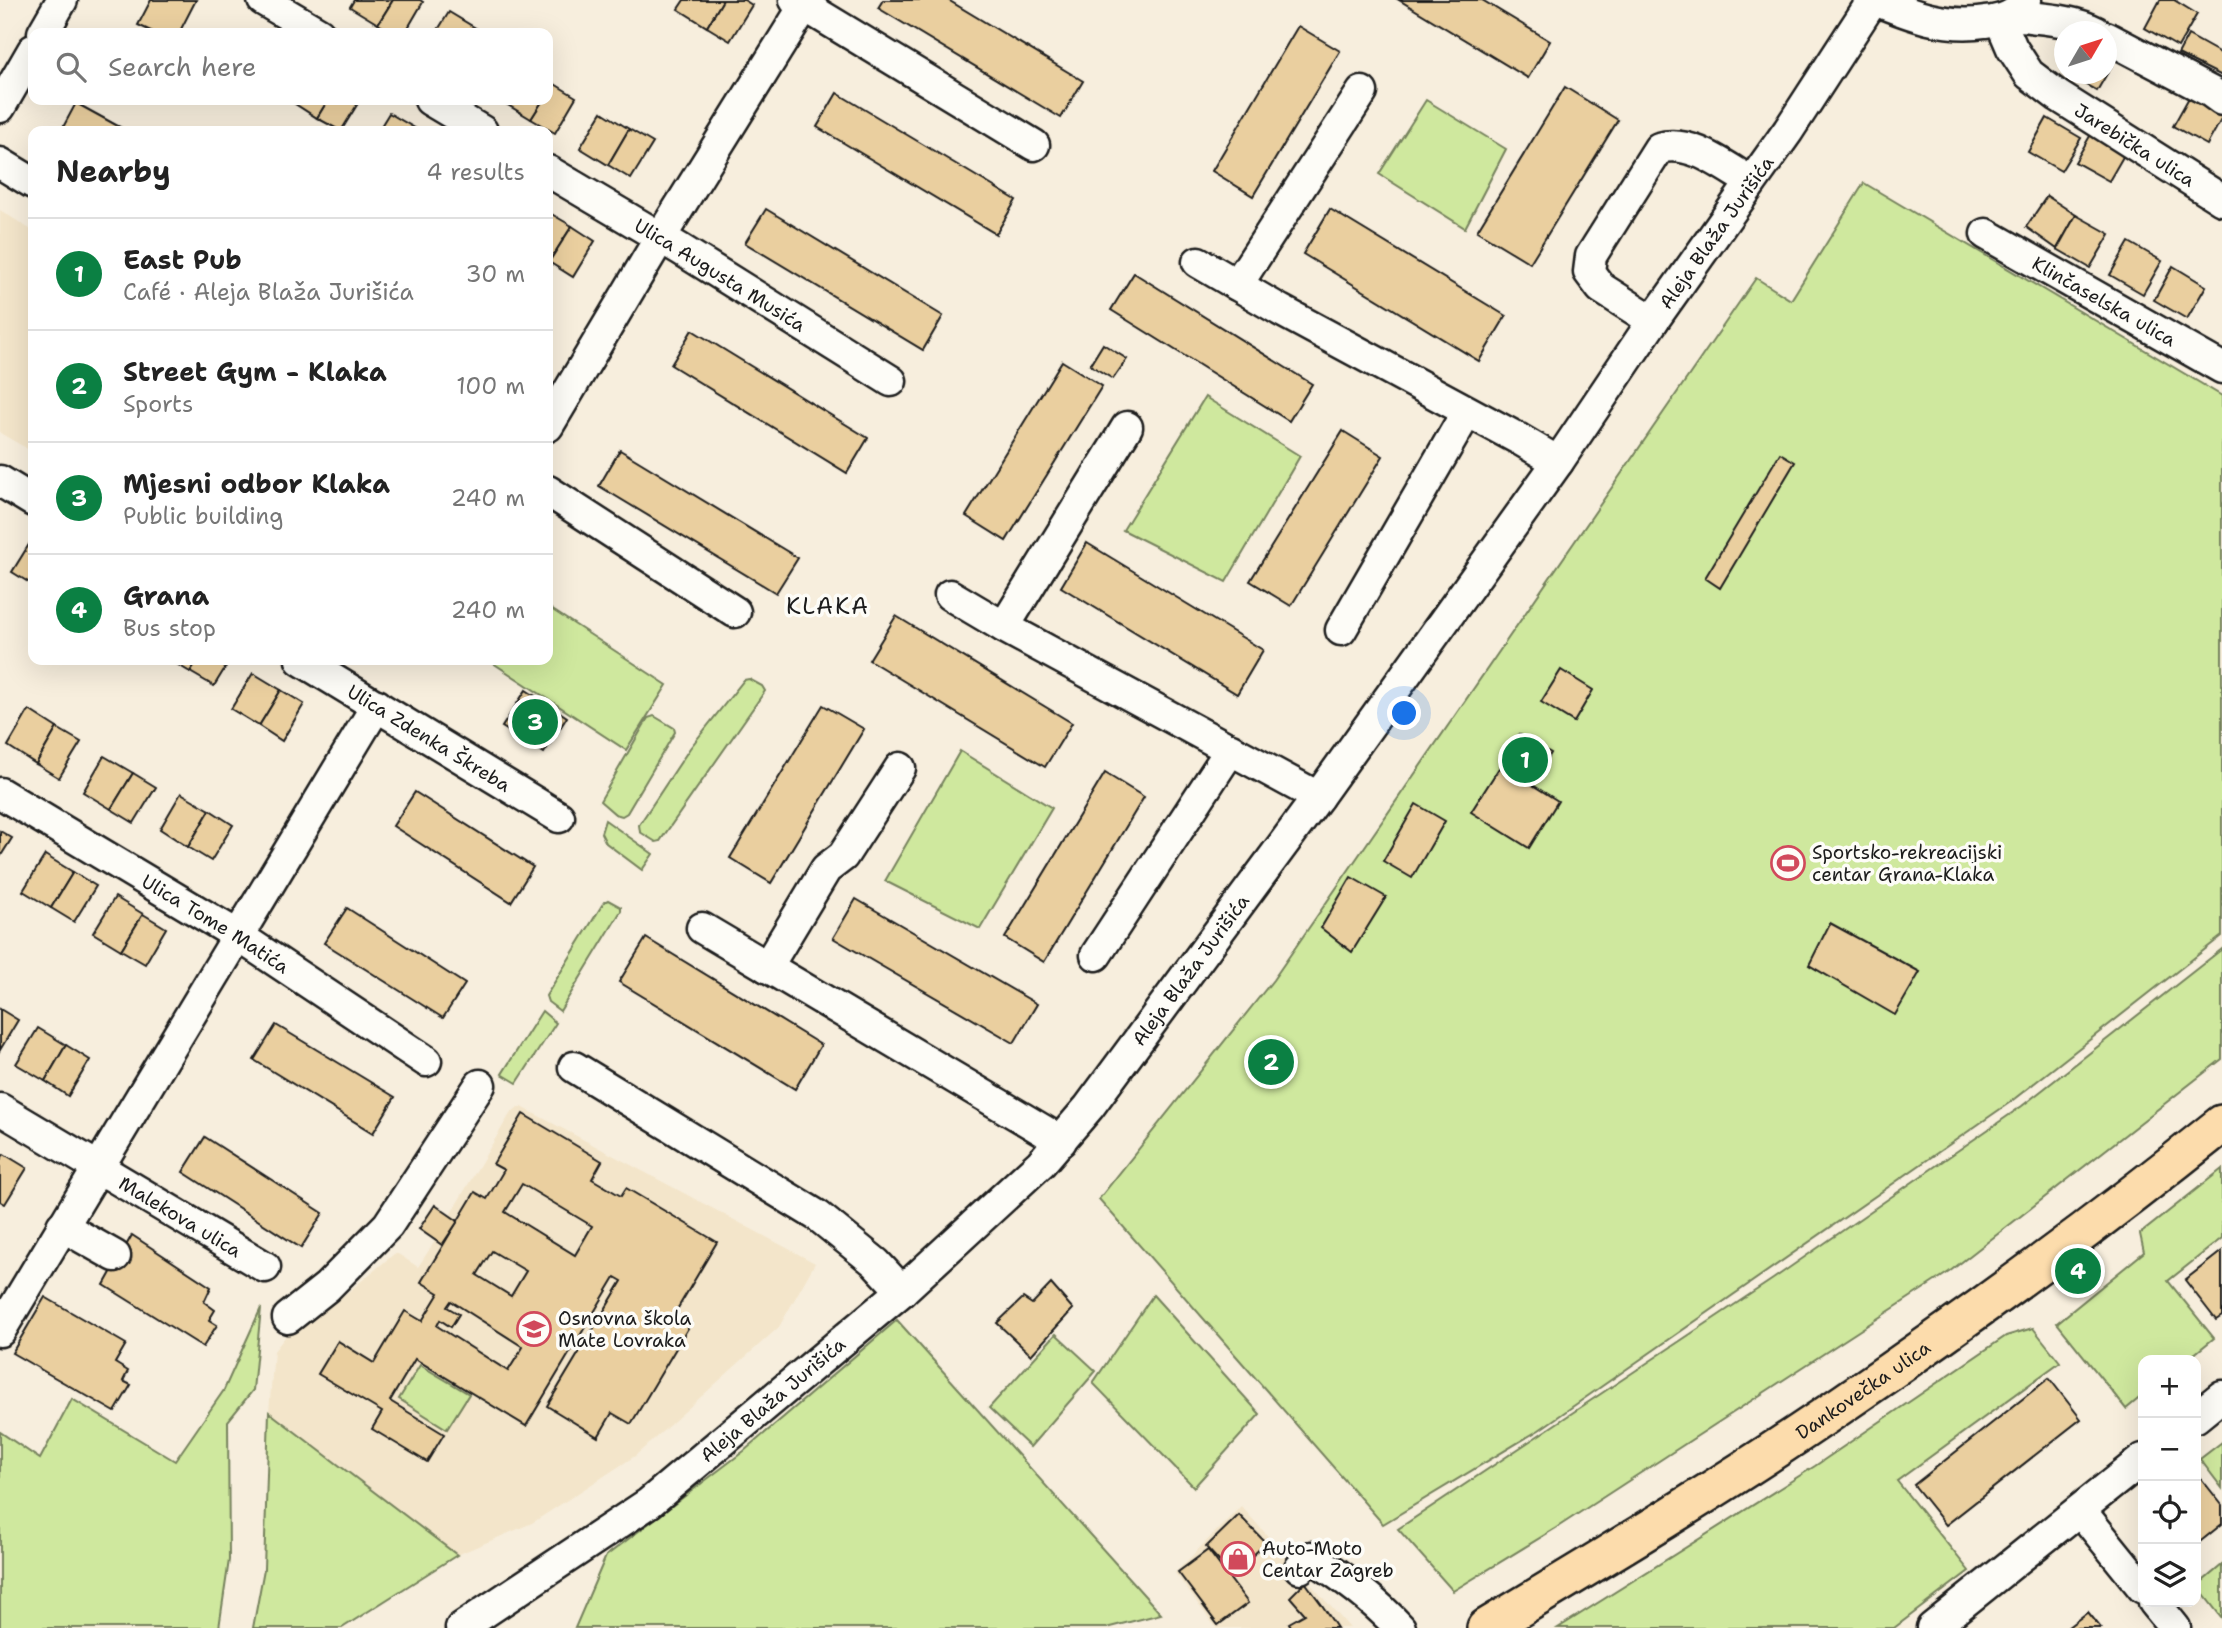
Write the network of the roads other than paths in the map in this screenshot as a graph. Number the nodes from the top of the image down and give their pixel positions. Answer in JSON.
{"nodes":[{"id":1,"x":62,"y":0,"type":"edge"},
{"id":2,"x":263,"y":0,"type":"edge"},
{"id":3,"x":1874,"y":0,"type":"edge"},
{"id":4,"x":803,"y":2,"type":"edge"},
{"id":5,"x":2013,"y":12,"type":"edge"},
{"id":6,"x":2060,"y":21,"type":"edge"},
{"id":7,"x":46,"y":28,"type":"edge"},
{"id":8,"x":310,"y":28,"type":"edge"},
{"id":9,"x":2117,"y":43,"type":"edge"},
{"id":10,"x":28,"y":59,"type":"edge"},
{"id":11,"x":1362,"y":92,"type":"dead end"},
{"id":12,"x":2222,"y":100,"type":"edge"},
{"id":13,"x":438,"y":105,"type":"edge"},
{"id":14,"x":0,"y":107,"type":"edge"},
{"id":15,"x":474,"y":126,"type":"edge"},
{"id":16,"x":1034,"y":145,"type":"dead end"},
{"id":17,"x":0,"y":163,"type":"edge"},
{"id":18,"x":553,"y":174,"type":"edge"},
{"id":19,"x":28,"y":180,"type":"edge"},
{"id":20,"x":1751,"y":182,"type":"junction"},
{"id":21,"x":2222,"y":200,"type":"edge"},
{"id":22,"x":1986,"y":234,"type":"dead end"},
{"id":23,"x":660,"y":238,"type":"junction"},
{"id":24,"x":1198,"y":262,"type":"dead end"},
{"id":25,"x":1237,"y":285,"type":"junction"},
{"id":26,"x":1653,"y":321,"type":"junction"},
{"id":27,"x":2222,"y":368,"type":"edge"},
{"id":28,"x":891,"y":382,"type":"dead end"},
{"id":29,"x":1467,"y":412,"type":"junction"},
{"id":30,"x":553,"y":418,"type":"edge"},
{"id":31,"x":1127,"y":426,"type":"dead end"},
{"id":32,"x":1558,"y":462,"type":"junction"},
{"id":33,"x":0,"y":481,"type":"edge"},
{"id":34,"x":553,"y":494,"type":"edge"},
{"id":35,"x":28,"y":498,"type":"edge"},
{"id":36,"x":950,"y":595,"type":"dead end"},
{"id":37,"x":735,"y":612,"type":"dead end"},
{"id":38,"x":1004,"y":627,"type":"junction"},
{"id":39,"x":1341,"y":630,"type":"dead end"},
{"id":40,"x":309,"y":665,"type":"edge"},
{"id":41,"x":377,"y":705,"type":"junction"},
{"id":42,"x":1231,"y":749,"type":"junction"},
{"id":43,"x":900,"y":768,"type":"dead end"},
{"id":44,"x":0,"y":793,"type":"edge"},
{"id":45,"x":1318,"y":797,"type":"junction"},
{"id":46,"x":559,"y":817,"type":"dead end"},
{"id":47,"x":702,"y":928,"type":"dead end"},
{"id":48,"x":237,"y":935,"type":"junction"},
{"id":49,"x":1096,"y":955,"type":"dead end"},
{"id":50,"x":767,"y":967,"type":"junction"},
{"id":51,"x":426,"y":1061,"type":"dead end"},
{"id":52,"x":574,"y":1068,"type":"dead end"},
{"id":53,"x":480,"y":1085,"type":"dead end"},
{"id":54,"x":0,"y":1109,"type":"edge"},
{"id":55,"x":2222,"y":1124,"type":"edge"},
{"id":56,"x":1061,"y":1141,"type":"junction"},
{"id":57,"x":96,"y":1168,"type":"junction"},
{"id":58,"x":62,"y":1226,"type":"junction"},
{"id":59,"x":115,"y":1256,"type":"dead end"},
{"id":60,"x":265,"y":1267,"type":"dead end"},
{"id":61,"x":902,"y":1292,"type":"junction"},
{"id":62,"x":288,"y":1318,"type":"dead end"},
{"id":63,"x":0,"y":1331,"type":"edge"},
{"id":64,"x":2222,"y":1396,"type":"edge"},
{"id":65,"x":2201,"y":1413,"type":"edge"},
{"id":66,"x":2138,"y":1463,"type":"edge"},
{"id":67,"x":2080,"y":1510,"type":"junction"},
{"id":68,"x":1300,"y":1568,"type":"dead end"},
{"id":69,"x":2138,"y":1582,"type":"edge"},
{"id":70,"x":2158,"y":1607,"type":"edge"},
{"id":71,"x":461,"y":1628,"type":"edge"},
{"id":72,"x":1400,"y":1628,"type":"edge"},
{"id":73,"x":1486,"y":1628,"type":"edge"},
{"id":74,"x":1933,"y":1628,"type":"edge"},
{"id":75,"x":2175,"y":1628,"type":"edge"}],
"edges":[{"from":1,"to":7,"type":"street"},
{"from":2,"to":8,"type":"street"},
{"from":3,"to":5,"type":"street"},
{"from":3,"to":20,"type":"street","name":"Aleja Blaža Jurišića"},
{"from":4,"to":16,"type":"street"},
{"from":4,"to":23,"type":"street"},
{"from":5,"to":6,"type":"street"},
{"from":5,"to":21,"type":"street","name":"Jarebička ulica"},
{"from":9,"to":12,"type":"street"},
{"from":10,"to":14,"type":"street"},
{"from":11,"to":25,"type":"street"},
{"from":13,"to":15,"type":"street"},
{"from":17,"to":19,"type":"street"},
{"from":18,"to":23,"type":"street","name":"Ulica Augusta Musića"},
{"from":20,"to":26,"type":"street","name":"Aleja Blaža Jurišića"},
{"from":20,"to":26,"type":"street"},
{"from":22,"to":27,"type":"street","name":"Klinčaselska ulica"},
{"from":23,"to":28,"type":"street","name":"Ulica Augusta Musića"},
{"from":23,"to":30,"type":"street"},
{"from":24,"to":25,"type":"street"},
{"from":25,"to":29,"type":"street"},
{"from":26,"to":32,"type":"street","name":"Aleja Blaža Jurišića"},
{"from":29,"to":32,"type":"street"},
{"from":29,"to":39,"type":"street"},
{"from":31,"to":38,"type":"street"},
{"from":32,"to":45,"type":"street","name":"Aleja Blaža Jurišića"},
{"from":33,"to":35,"type":"street"},
{"from":34,"to":37,"type":"street"},
{"from":36,"to":38,"type":"street"},
{"from":38,"to":42,"type":"street"},
{"from":40,"to":41,"type":"street","name":"Ulica Zdenka Škreba"},
{"from":41,"to":46,"type":"street","name":"Ulica Zdenka Škreba"},
{"from":41,"to":48,"type":"street"},
{"from":42,"to":45,"type":"street"},
{"from":42,"to":49,"type":"street"},
{"from":43,"to":50,"type":"street"},
{"from":44,"to":48,"type":"street","name":"Ulica Tome Matića"},
{"from":45,"to":56,"type":"street","name":"Aleja Blaža Jurišića"},
{"from":47,"to":50,"type":"street"},
{"from":48,"to":51,"type":"street","name":"Ulica Tome Matića"},
{"from":48,"to":57,"type":"street"},
{"from":50,"to":56,"type":"street"},
{"from":52,"to":61,"type":"street"},
{"from":53,"to":62,"type":"street"},
{"from":54,"to":57,"type":"street","name":"Malekova ulica"},
{"from":55,"to":73,"type":"main road","name":"Dankovečka ulica"},
{"from":56,"to":61,"type":"street","name":"Aleja Blaža Jurišića"},
{"from":57,"to":58,"type":"street"},
{"from":57,"to":60,"type":"street","name":"Malekova ulica"},
{"from":58,"to":59,"type":"street"},
{"from":58,"to":63,"type":"street"},
{"from":61,"to":71,"type":"street","name":"Aleja Blaža Jurišića"},
{"from":64,"to":65,"type":"street"},
{"from":66,"to":67,"type":"street"},
{"from":67,"to":69,"type":"street"},
{"from":67,"to":74,"type":"street"},
{"from":68,"to":72,"type":"street"},
{"from":70,"to":75,"type":"street"}]}
